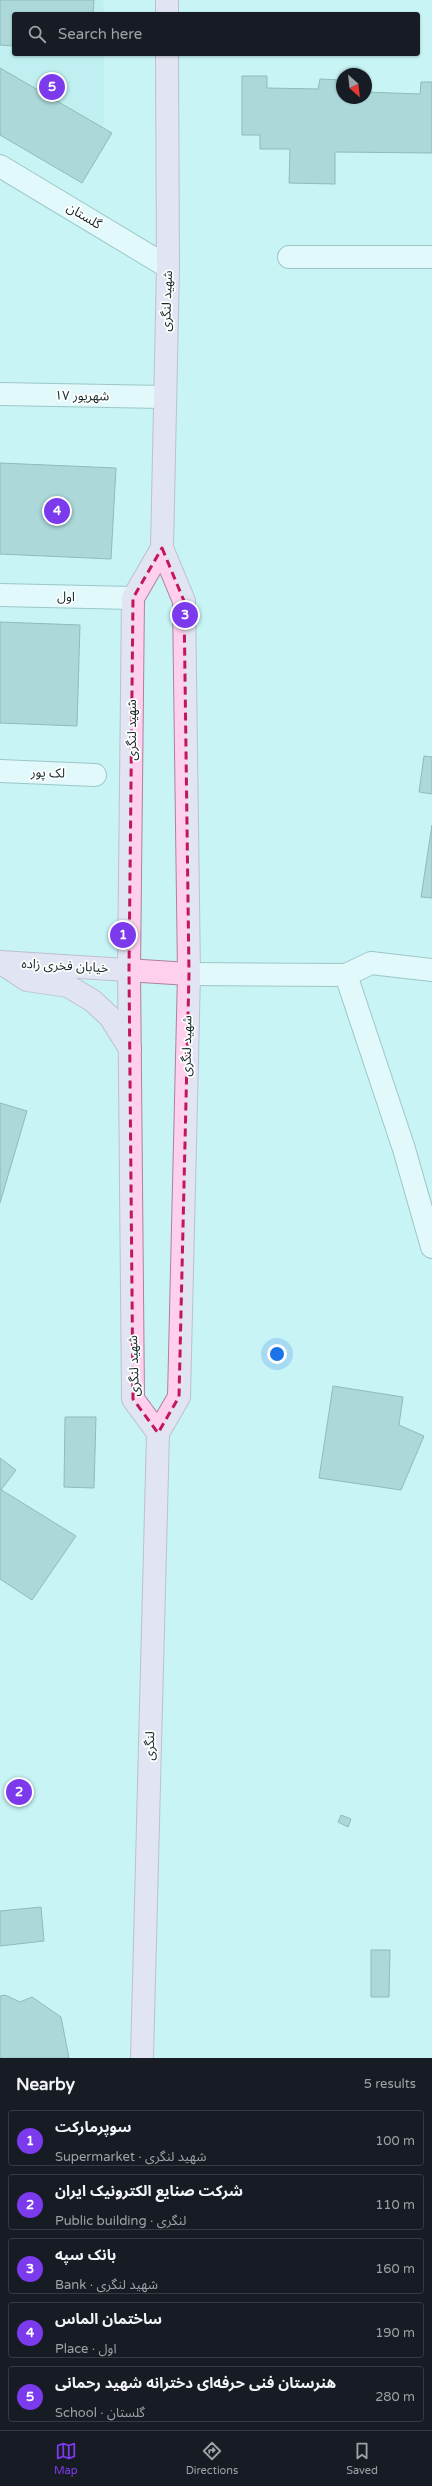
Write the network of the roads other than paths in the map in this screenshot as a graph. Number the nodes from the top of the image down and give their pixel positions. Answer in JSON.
{"nodes":[{"id":1,"x":167,"y":0,"type":"edge"},
{"id":2,"x":167,"y":12,"type":"edge"},
{"id":3,"x":167,"y":56,"type":"edge"},
{"id":4,"x":0,"y":166,"type":"edge"},
{"id":5,"x":289,"y":257,"type":"dead end"},
{"id":6,"x":432,"y":257,"type":"edge"},
{"id":7,"x":168,"y":267,"type":"junction"},
{"id":8,"x":0,"y":394,"type":"edge"},
{"id":9,"x":164,"y":397,"type":"junction"},
{"id":10,"x":162,"y":548,"type":"junction"},
{"id":11,"x":0,"y":595,"type":"edge"},
{"id":12,"x":133,"y":598,"type":"junction"},
{"id":13,"x":0,"y":771,"type":"edge"},
{"id":14,"x":95,"y":775,"type":"dead end"},
{"id":15,"x":0,"y":962,"type":"edge"},
{"id":16,"x":130,"y":969,"type":"junction"},
{"id":17,"x":432,"y":970,"type":"edge"},
{"id":18,"x":189,"y":974,"type":"junction"},
{"id":19,"x":346,"y":975,"type":"junction"},
{"id":20,"x":130,"y":1049,"type":"junction"},
{"id":21,"x":432,"y":1247,"type":"edge"},
{"id":22,"x":158,"y":1433,"type":"junction"},
{"id":23,"x":142,"y":2058,"type":"edge"}],
"edges":[{"from":1,"to":2,"type":"main road"},
{"from":3,"to":7,"type":"main road","name":"شهید لنگری"},
{"from":4,"to":7,"type":"street","name":"گلستان"},
{"from":5,"to":6,"type":"street"},
{"from":7,"to":9,"type":"main road","name":"شهید لنگری"},
{"from":8,"to":9,"type":"street","name":"۱۷ شهریور"},
{"from":9,"to":10,"type":"main road","name":"شهید لنگری"},
{"from":10,"to":12,"type":"main road","name":"شهید لنگری"},
{"from":10,"to":18,"type":"main road","name":"شهید لنگری"},
{"from":11,"to":12,"type":"street","name":"اول"},
{"from":12,"to":16,"type":"main road","name":"شهید لنگری"},
{"from":13,"to":14,"type":"street","name":"لک پور"},
{"from":15,"to":16,"type":"main road","name":"خیابان فخری زاده"},
{"from":15,"to":20,"type":"main road"},
{"from":16,"to":18,"type":"main road","name":"خیابان فخری زاده"},
{"from":16,"to":20,"type":"main road","name":"شهید لنگری"},
{"from":17,"to":19,"type":"street"},
{"from":18,"to":19,"type":"street"},
{"from":18,"to":22,"type":"main road","name":"شهید لنگری"},
{"from":19,"to":21,"type":"street"},
{"from":20,"to":22,"type":"main road","name":"شهید لنگری"},
{"from":22,"to":23,"type":"main road","name":"لنگری"}]}
